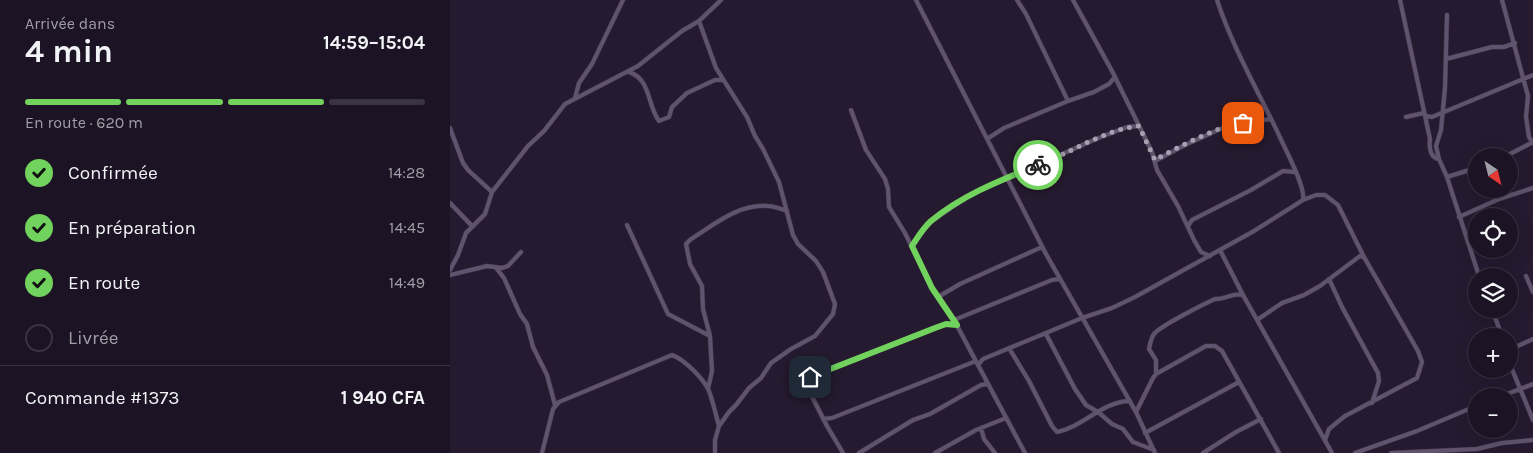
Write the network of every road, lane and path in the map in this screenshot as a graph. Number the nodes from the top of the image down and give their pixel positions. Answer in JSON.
{"nodes":[{"id":1,"x":622,"y":0,"type":"edge"},
{"id":2,"x":721,"y":0,"type":"edge"},
{"id":3,"x":916,"y":0,"type":"edge"},
{"id":4,"x":1017,"y":0,"type":"edge"},
{"id":5,"x":1074,"y":0,"type":"edge"},
{"id":6,"x":1217,"y":0,"type":"edge"},
{"id":7,"x":1400,"y":0,"type":"edge"},
{"id":8,"x":1502,"y":0,"type":"edge"},
{"id":9,"x":1447,"y":15,"type":"dead end"},
{"id":10,"x":699,"y":21,"type":"junction"},
{"id":11,"x":1514,"y":43,"type":"junction"},
{"id":12,"x":1446,"y":59,"type":"junction"},
{"id":13,"x":629,"y":72,"type":"junction"},
{"id":14,"x":1533,"y":75,"type":"edge"},
{"id":15,"x":1115,"y":77,"type":"junction"},
{"id":16,"x":1523,"y":79,"type":"junction"},
{"id":17,"x":723,"y":80,"type":"junction"},
{"id":18,"x":575,"y":98,"type":"junction"},
{"id":19,"x":1068,"y":101,"type":"junction"},
{"id":20,"x":851,"y":110,"type":"dead end"},
{"id":21,"x":1424,"y":113,"type":"junction"},
{"id":22,"x":1442,"y":114,"type":"junction"},
{"id":23,"x":1406,"y":117,"type":"dead end"},
{"id":24,"x":1271,"y":119,"type":"junction"},
{"id":25,"x":1139,"y":126,"type":"junction"},
{"id":26,"x":450,"y":128,"type":"edge"},
{"id":27,"x":987,"y":139,"type":"junction"},
{"id":28,"x":1533,"y":142,"type":"edge"},
{"id":29,"x":1518,"y":150,"type":"edge"},
{"id":30,"x":1439,"y":159,"type":"junction"},
{"id":31,"x":1155,"y":160,"type":"junction"},
{"id":32,"x":1468,"y":170,"type":"edge"},
{"id":33,"x":1295,"y":172,"type":"junction"},
{"id":34,"x":1447,"y":177,"type":"junction"},
{"id":35,"x":1008,"y":179,"type":"junction"},
{"id":36,"x":1533,"y":188,"type":"edge"},
{"id":37,"x":492,"y":192,"type":"junction"},
{"id":38,"x":1303,"y":200,"type":"junction"},
{"id":39,"x":450,"y":203,"type":"edge"},
{"id":40,"x":787,"y":211,"type":"junction"},
{"id":41,"x":1459,"y":217,"type":"junction"},
{"id":42,"x":628,"y":225,"type":"dead end"},
{"id":43,"x":472,"y":226,"type":"junction"},
{"id":44,"x":1188,"y":226,"type":"junction"},
{"id":45,"x":912,"y":246,"type":"junction"},
{"id":46,"x":1042,"y":247,"type":"junction"},
{"id":47,"x":1220,"y":250,"type":"junction"},
{"id":48,"x":521,"y":252,"type":"dead end"},
{"id":49,"x":1201,"y":252,"type":"junction"},
{"id":50,"x":1210,"y":256,"type":"junction"},
{"id":51,"x":1364,"y":257,"type":"junction"},
{"id":52,"x":1197,"y":263,"type":"junction"},
{"id":53,"x":497,"y":268,"type":"junction"},
{"id":54,"x":1476,"y":268,"type":"edge"},
{"id":55,"x":450,"y":270,"type":"edge"},
{"id":56,"x":450,"y":275,"type":"edge"},
{"id":57,"x":1526,"y":276,"type":"dead end"},
{"id":58,"x":1060,"y":279,"type":"junction"},
{"id":59,"x":1329,"y":279,"type":"junction"},
{"id":60,"x":1533,"y":292,"type":"edge"},
{"id":61,"x":1243,"y":295,"type":"junction"},
{"id":62,"x":938,"y":297,"type":"junction"},
{"id":63,"x":1082,"y":318,"type":"junction"},
{"id":64,"x":954,"y":320,"type":"junction"},
{"id":65,"x":1257,"y":320,"type":"junction"},
{"id":66,"x":957,"y":325,"type":"junction"},
{"id":67,"x":1046,"y":334,"type":"junction"},
{"id":68,"x":710,"y":336,"type":"junction"},
{"id":69,"x":1533,"y":339,"type":"edge"},
{"id":70,"x":1518,"y":346,"type":"edge"},
{"id":71,"x":1009,"y":348,"type":"junction"},
{"id":72,"x":983,"y":359,"type":"junction"},
{"id":73,"x":976,"y":361,"type":"junction"},
{"id":74,"x":1156,"y":374,"type":"junction"},
{"id":75,"x":984,"y":377,"type":"junction"},
{"id":76,"x":1515,"y":378,"type":"edge"},
{"id":77,"x":1239,"y":382,"type":"junction"},
{"id":78,"x":981,"y":384,"type":"junction"},
{"id":79,"x":988,"y":384,"type":"junction"},
{"id":80,"x":1533,"y":384,"type":"edge"},
{"id":81,"x":708,"y":389,"type":"junction"},
{"id":82,"x":1520,"y":390,"type":"junction"},
{"id":83,"x":1130,"y":401,"type":"junction"},
{"id":84,"x":1372,"y":402,"type":"junction"},
{"id":85,"x":556,"y":405,"type":"junction"},
{"id":86,"x":1468,"y":409,"type":"edge"},
{"id":87,"x":1098,"y":412,"type":"junction"},
{"id":88,"x":1136,"y":412,"type":"junction"},
{"id":89,"x":832,"y":418,"type":"junction"},
{"id":90,"x":1006,"y":418,"type":"junction"},
{"id":91,"x":823,"y":419,"type":"junction"},
{"id":92,"x":1260,"y":419,"type":"junction"},
{"id":93,"x":1533,"y":420,"type":"edge"},
{"id":94,"x":719,"y":426,"type":"junction"},
{"id":95,"x":827,"y":427,"type":"junction"},
{"id":96,"x":981,"y":428,"type":"junction"},
{"id":97,"x":1145,"y":433,"type":"junction"},
{"id":98,"x":1325,"y":440,"type":"junction"},
{"id":99,"x":1533,"y":440,"type":"edge"},
{"id":100,"x":1154,"y":451,"type":"edge"},
{"id":101,"x":542,"y":453,"type":"edge"},
{"id":102,"x":715,"y":453,"type":"edge"},
{"id":103,"x":843,"y":453,"type":"edge"},
{"id":104,"x":859,"y":453,"type":"edge"},
{"id":105,"x":935,"y":453,"type":"edge"},
{"id":106,"x":995,"y":453,"type":"edge"},
{"id":107,"x":1026,"y":453,"type":"edge"},
{"id":108,"x":1203,"y":453,"type":"edge"},
{"id":109,"x":1279,"y":453,"type":"edge"},
{"id":110,"x":1332,"y":453,"type":"edge"},
{"id":111,"x":1355,"y":453,"type":"edge"},
{"id":112,"x":1392,"y":453,"type":"edge"}],
"edges":[{"from":1,"to":18,"type":"street"},
{"from":2,"to":10,"type":"street"},
{"from":3,"to":27,"type":"street"},
{"from":4,"to":19,"type":"street"},
{"from":5,"to":15,"type":"street"},
{"from":6,"to":24,"type":"street"},
{"from":7,"to":21,"type":"street"},
{"from":8,"to":11,"type":"street"},
{"from":9,"to":12,"type":"street"},
{"from":10,"to":13,"type":"street"},
{"from":10,"to":17,"type":"street"},
{"from":11,"to":12,"type":"street"},
{"from":11,"to":16,"type":"street"},
{"from":12,"to":22,"type":"street"},
{"from":13,"to":17,"type":"street"},
{"from":13,"to":18,"type":"street"},
{"from":14,"to":16,"type":"street"},
{"from":15,"to":19,"type":"street"},
{"from":15,"to":25,"type":"street"},
{"from":16,"to":22,"type":"street"},
{"from":16,"to":28,"type":"street"},
{"from":17,"to":40,"type":"street"},
{"from":18,"to":37,"type":"street"},
{"from":19,"to":27,"type":"street"},
{"from":20,"to":45,"type":"street"},
{"from":21,"to":22,"type":"street"},
{"from":21,"to":23,"type":"street"},
{"from":21,"to":30,"type":"street"},
{"from":22,"to":30,"type":"street"},
{"from":24,"to":31,"type":"street"},
{"from":24,"to":33,"type":"street"},
{"from":25,"to":31,"type":"street"},
{"from":25,"to":35,"type":"street"},
{"from":26,"to":37,"type":"street"},
{"from":27,"to":35,"type":"street"},
{"from":28,"to":29,"type":"street"},
{"from":30,"to":34,"type":"street"},
{"from":31,"to":44,"type":"street"},
{"from":32,"to":34,"type":"street"},
{"from":33,"to":38,"type":"street"},
{"from":33,"to":44,"type":"street"},
{"from":34,"to":41,"type":"street"},
{"from":35,"to":45,"type":"street"},
{"from":35,"to":46,"type":"street"},
{"from":36,"to":41,"type":"street"},
{"from":37,"to":43,"type":"street"},
{"from":38,"to":47,"type":"street"},
{"from":38,"to":51,"type":"street"},
{"from":39,"to":43,"type":"street"},
{"from":40,"to":68,"type":"street"},
{"from":40,"to":94,"type":"street"},
{"from":41,"to":54,"type":"street"},
{"from":42,"to":68,"type":"street"},
{"from":43,"to":55,"type":"street"},
{"from":44,"to":49,"type":"street"},
{"from":45,"to":62,"type":"street"},
{"from":46,"to":58,"type":"street"},
{"from":46,"to":62,"type":"street"},
{"from":47,"to":50,"type":"street"},
{"from":47,"to":61,"type":"street"},
{"from":48,"to":53,"type":"street"},
{"from":49,"to":50,"type":"street"},
{"from":49,"to":52,"type":"street"},
{"from":50,"to":52,"type":"street"},
{"from":51,"to":59,"type":"street"},
{"from":51,"to":84,"type":"street"},
{"from":52,"to":63,"type":"street"},
{"from":53,"to":56,"type":"street"},
{"from":53,"to":85,"type":"street"},
{"from":57,"to":60,"type":"street"},
{"from":58,"to":63,"type":"street"},
{"from":58,"to":64,"type":"street"},
{"from":59,"to":65,"type":"street"},
{"from":59,"to":84,"type":"street"},
{"from":61,"to":65,"type":"street"},
{"from":61,"to":74,"type":"street"},
{"from":62,"to":64,"type":"street"},
{"from":63,"to":67,"type":"street"},
{"from":63,"to":83,"type":"street"},
{"from":64,"to":66,"type":"street"},
{"from":65,"to":98,"type":"street"},
{"from":66,"to":73,"type":"street"},
{"from":66,"to":91,"type":"street"},
{"from":67,"to":71,"type":"street"},
{"from":67,"to":87,"type":"street"},
{"from":68,"to":81,"type":"street"},
{"from":69,"to":70,"type":"street"},
{"from":71,"to":72,"type":"street"},
{"from":71,"to":87,"type":"street"},
{"from":72,"to":73,"type":"street"},
{"from":72,"to":73,"type":"street"},
{"from":73,"to":75,"type":"street"},
{"from":73,"to":89,"type":"street"},
{"from":74,"to":77,"type":"street"},
{"from":74,"to":88,"type":"street"},
{"from":75,"to":78,"type":"street"},
{"from":75,"to":79,"type":"street"},
{"from":76,"to":82,"type":"street"},
{"from":77,"to":92,"type":"street"},
{"from":77,"to":97,"type":"street"},
{"from":78,"to":79,"type":"street"},
{"from":78,"to":104,"type":"street"},
{"from":79,"to":90,"type":"street"},
{"from":80,"to":82,"type":"street"},
{"from":81,"to":85,"type":"street"},
{"from":81,"to":94,"type":"street"},
{"from":82,"to":93,"type":"street"},
{"from":83,"to":87,"type":"street"},
{"from":83,"to":88,"type":"street"},
{"from":84,"to":98,"type":"street"},
{"from":85,"to":101,"type":"street"},
{"from":86,"to":111,"type":"street"},
{"from":87,"to":100,"type":"street"},
{"from":88,"to":97,"type":"street"},
{"from":89,"to":91,"type":"street"},
{"from":89,"to":95,"type":"street"},
{"from":90,"to":96,"type":"street"},
{"from":90,"to":107,"type":"street"},
{"from":91,"to":95,"type":"street"},
{"from":92,"to":108,"type":"street"},
{"from":92,"to":109,"type":"street"},
{"from":94,"to":102,"type":"street"},
{"from":95,"to":103,"type":"street"},
{"from":96,"to":105,"type":"street"},
{"from":96,"to":106,"type":"street"},
{"from":97,"to":100,"type":"street"},
{"from":98,"to":110,"type":"street"},
{"from":99,"to":112,"type":"street"}]}
